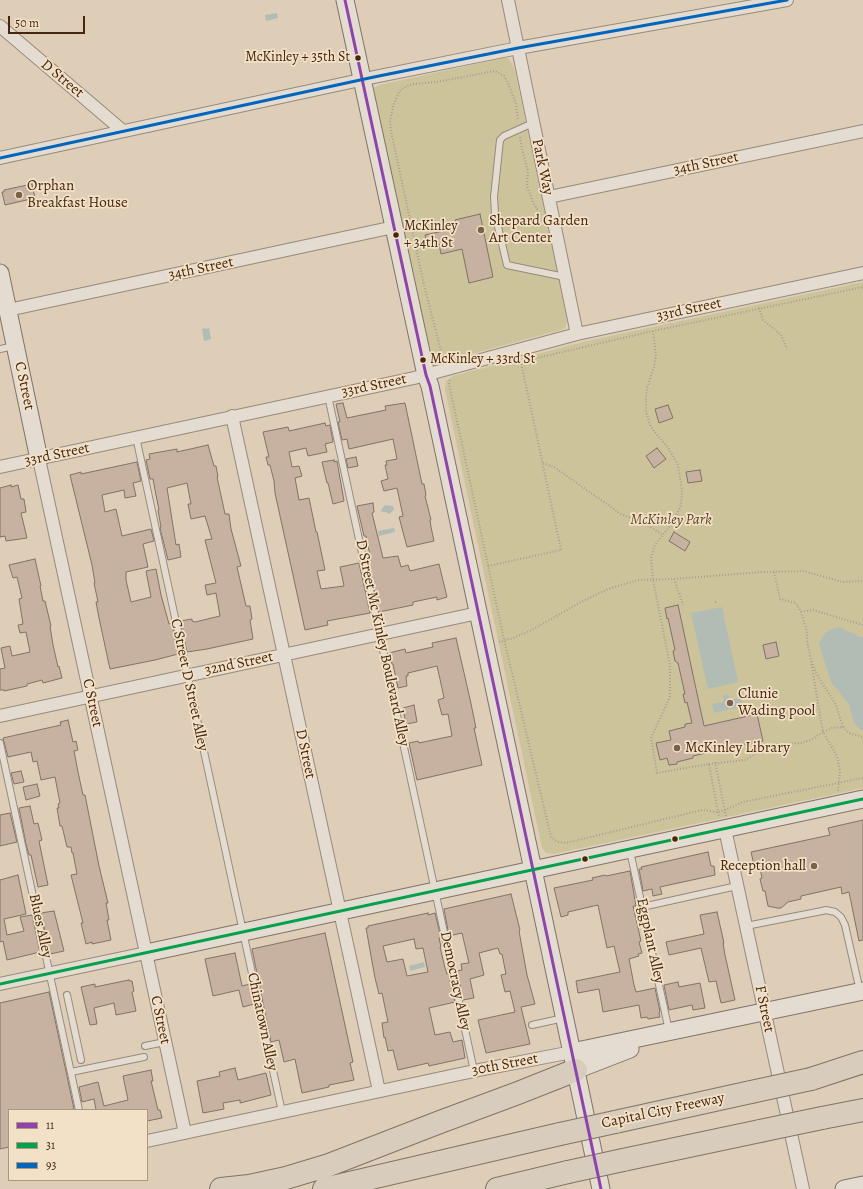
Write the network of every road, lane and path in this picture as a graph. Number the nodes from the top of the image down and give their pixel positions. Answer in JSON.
{"nodes":[{"id":1,"x":345,"y":0,"type":"edge"},
{"id":2,"x":508,"y":0,"type":"edge"},
{"id":3,"x":787,"y":0,"type":"edge"},
{"id":4,"x":0,"y":26,"type":"edge"},
{"id":5,"x":518,"y":48,"type":"junction"},
{"id":6,"x":361,"y":80,"type":"junction"},
{"id":7,"x":533,"y":123,"type":"junction"},
{"id":8,"x":520,"y":129,"type":"junction"},
{"id":9,"x":123,"y":131,"type":"junction"},
{"id":10,"x":863,"y":131,"type":"edge"},
{"id":11,"x":0,"y":158,"type":"edge"},
{"id":12,"x":549,"y":197,"type":"junction"},
{"id":13,"x":544,"y":222,"type":"dead end"},
{"id":14,"x":394,"y":227,"type":"junction"},
{"id":15,"x":427,"y":241,"type":"dead end"},
{"id":16,"x":415,"y":244,"type":"junction"},
{"id":17,"x":411,"y":245,"type":"dead end"},
{"id":18,"x":0,"y":273,"type":"edge"},
{"id":19,"x":863,"y":273,"type":"edge"},
{"id":20,"x":565,"y":277,"type":"junction"},
{"id":21,"x":863,"y":286,"type":"edge"},
{"id":22,"x":758,"y":304,"type":"dead end"},
{"id":23,"x":759,"y":308,"type":"junction"},
{"id":24,"x":8,"y":310,"type":"junction"},
{"id":25,"x":653,"y":331,"type":"junction"},
{"id":26,"x":577,"y":334,"type":"junction"},
{"id":27,"x":8,"y":347,"type":"edge"},
{"id":28,"x":786,"y":348,"type":"dead end"},
{"id":29,"x":443,"y":362,"type":"dead end"},
{"id":30,"x":521,"y":362,"type":"junction"},
{"id":31,"x":514,"y":364,"type":"dead end"},
{"id":32,"x":426,"y":375,"type":"junction"},
{"id":33,"x":451,"y":379,"type":"dead end"},
{"id":34,"x":328,"y":396,"type":"junction"},
{"id":35,"x":232,"y":416,"type":"junction"},
{"id":36,"x":136,"y":437,"type":"junction"},
{"id":37,"x":39,"y":459,"type":"junction"},
{"id":38,"x":543,"y":463,"type":"junction"},
{"id":39,"x":0,"y":467,"type":"edge"},
{"id":40,"x":663,"y":535,"type":"junction"},
{"id":41,"x":488,"y":566,"type":"junction"},
{"id":42,"x":774,"y":572,"type":"junction"},
{"id":43,"x":674,"y":579,"type":"junction"},
{"id":44,"x":653,"y":580,"type":"junction"},
{"id":45,"x":863,"y":581,"type":"edge"},
{"id":46,"x":682,"y":605,"type":"dead end"},
{"id":47,"x":802,"y":612,"type":"junction"},
{"id":48,"x":478,"y":613,"type":"junction"},
{"id":49,"x":863,"y":625,"type":"edge"},
{"id":50,"x":380,"y":634,"type":"junction"},
{"id":51,"x":504,"y":641,"type":"junction"},
{"id":52,"x":500,"y":642,"type":"dead end"},
{"id":53,"x":284,"y":655,"type":"junction"},
{"id":54,"x":810,"y":656,"type":"junction"},
{"id":55,"x":187,"y":676,"type":"junction"},
{"id":56,"x":90,"y":696,"type":"junction"},
{"id":57,"x":0,"y":716,"type":"edge"},
{"id":58,"x":843,"y":727,"type":"junction"},
{"id":59,"x":823,"y":732,"type":"junction"},
{"id":60,"x":863,"y":737,"type":"edge"},
{"id":61,"x":0,"y":743,"type":"edge"},
{"id":62,"x":715,"y":762,"type":"junction"},
{"id":63,"x":709,"y":764,"type":"junction"},
{"id":64,"x":863,"y":778,"type":"edge"},
{"id":65,"x":838,"y":783,"type":"junction"},
{"id":66,"x":721,"y":792,"type":"junction"},
{"id":67,"x":837,"y":792,"type":"dead end"},
{"id":68,"x":715,"y":794,"type":"junction"},
{"id":69,"x":863,"y":799,"type":"edge"},
{"id":70,"x":725,"y":810,"type":"junction"},
{"id":71,"x":718,"y":811,"type":"junction"},
{"id":72,"x":724,"y":822,"type":"junction"},
{"id":73,"x":630,"y":849,"type":"junction"},
{"id":74,"x":533,"y":870,"type":"junction"},
{"id":75,"x":737,"y":886,"type":"junction"},
{"id":76,"x":435,"y":891,"type":"junction"},
{"id":77,"x":642,"y":907,"type":"junction"},
{"id":78,"x":340,"y":912,"type":"junction"},
{"id":79,"x":746,"y":926,"type":"junction"},
{"id":80,"x":242,"y":933,"type":"junction"},
{"id":81,"x":146,"y":953,"type":"junction"},
{"id":82,"x":50,"y":974,"type":"junction"},
{"id":83,"x":0,"y":984,"type":"edge"},
{"id":84,"x":861,"y":992,"type":"edge"},
{"id":85,"x":66,"y":995,"type":"dead end"},
{"id":86,"x":764,"y":1013,"type":"junction"},
{"id":87,"x":565,"y":1018,"type":"junction"},
{"id":88,"x":532,"y":1026,"type":"dead end"},
{"id":89,"x":669,"y":1033,"type":"junction"},
{"id":90,"x":165,"y":1042,"type":"junction"},
{"id":91,"x":145,"y":1046,"type":"dead end"},
{"id":92,"x":144,"y":1057,"type":"dead end"},
{"id":93,"x":81,"y":1060,"type":"dead end"},
{"id":94,"x":574,"y":1061,"type":"junction"},
{"id":95,"x":863,"y":1062,"type":"edge"},
{"id":96,"x":863,"y":1068,"type":"edge"},
{"id":97,"x":474,"y":1071,"type":"junction"},
{"id":98,"x":71,"y":1072,"type":"junction"},
{"id":99,"x":811,"y":1079,"type":"junction"},
{"id":100,"x":378,"y":1091,"type":"junction"},
{"id":101,"x":79,"y":1109,"type":"edge"},
{"id":102,"x":863,"y":1110,"type":"edge"},
{"id":103,"x":282,"y":1112,"type":"junction"},
{"id":104,"x":185,"y":1133,"type":"junction"},
{"id":105,"x":148,"y":1141,"type":"edge"},
{"id":106,"x":863,"y":1185,"type":"edge"},
{"id":107,"x":220,"y":1189,"type":"edge"},
{"id":108,"x":324,"y":1189,"type":"edge"},
{"id":109,"x":497,"y":1189,"type":"edge"},
{"id":110,"x":601,"y":1189,"type":"edge"},
{"id":111,"x":803,"y":1189,"type":"edge"},
{"id":112,"x":844,"y":1189,"type":"edge"}],
"edges":[{"from":1,"to":6,"type":"street"},
{"from":2,"to":5,"type":"street","name":"Park Way"},
{"from":3,"to":5,"type":"street"},
{"from":4,"to":9,"type":"street","name":"D Street"},
{"from":5,"to":6,"type":"street"},
{"from":5,"to":7,"type":"street","name":"Park Way"},
{"from":6,"to":9,"type":"street"},
{"from":6,"to":14,"type":"street"},
{"from":7,"to":8,"type":"lane"},
{"from":7,"to":12,"type":"street","name":"Park Way"},
{"from":8,"to":13,"type":"path"},
{"from":8,"to":16,"type":"path"},
{"from":8,"to":20,"type":"lane"},
{"from":9,"to":11,"type":"street"},
{"from":10,"to":12,"type":"street","name":"34th Street"},
{"from":12,"to":20,"type":"street","name":"Park Way"},
{"from":14,"to":24,"type":"street","name":"34th Street"},
{"from":14,"to":32,"type":"street"},
{"from":15,"to":16,"type":"path"},
{"from":16,"to":17,"type":"path"},
{"from":16,"to":29,"type":"path"},
{"from":18,"to":24,"type":"street","name":"C Street"},
{"from":19,"to":26,"type":"street","name":"33rd Street"},
{"from":20,"to":26,"type":"street","name":"Park Way"},
{"from":21,"to":23,"type":"path"},
{"from":22,"to":23,"type":"path"},
{"from":23,"to":25,"type":"path"},
{"from":23,"to":28,"type":"path"},
{"from":24,"to":27,"type":"street","name":"C Street"},
{"from":25,"to":30,"type":"path"},
{"from":25,"to":40,"type":"path"},
{"from":26,"to":32,"type":"street","name":"33rd Street"},
{"from":27,"to":37,"type":"street","name":"C Street"},
{"from":30,"to":31,"type":"path"},
{"from":30,"to":38,"type":"path"},
{"from":32,"to":34,"type":"street","name":"33rd Street"},
{"from":32,"to":48,"type":"street"},
{"from":33,"to":41,"type":"path"},
{"from":34,"to":35,"type":"street","name":"33rd Street"},
{"from":34,"to":50,"type":"lane","name":"D Street Mc Kinley Boulevard Alley"},
{"from":35,"to":36,"type":"street","name":"33rd Street"},
{"from":35,"to":53,"type":"street","name":"D Street"},
{"from":36,"to":37,"type":"street","name":"33rd Street"},
{"from":36,"to":55,"type":"lane","name":"C Street D Street Alley"},
{"from":37,"to":39,"type":"street","name":"33rd Street"},
{"from":37,"to":56,"type":"street","name":"C Street"},
{"from":38,"to":40,"type":"path"},
{"from":38,"to":41,"type":"path"},
{"from":40,"to":44,"type":"path"},
{"from":41,"to":51,"type":"path"},
{"from":42,"to":43,"type":"path"},
{"from":42,"to":45,"type":"path"},
{"from":42,"to":47,"type":"path"},
{"from":43,"to":44,"type":"path"},
{"from":43,"to":46,"type":"path"},
{"from":44,"to":51,"type":"path"},
{"from":44,"to":63,"type":"path"},
{"from":47,"to":49,"type":"path"},
{"from":47,"to":54,"type":"path"},
{"from":48,"to":50,"type":"street","name":"32nd Street"},
{"from":48,"to":74,"type":"street"},
{"from":50,"to":53,"type":"street","name":"32nd Street"},
{"from":50,"to":76,"type":"lane","name":"D Street Mc Kinley Boulevard Alley"},
{"from":51,"to":52,"type":"path"},
{"from":51,"to":71,"type":"path"},
{"from":53,"to":55,"type":"street","name":"32nd Street"},
{"from":53,"to":78,"type":"street","name":"D Street"},
{"from":54,"to":58,"type":"path"},
{"from":54,"to":59,"type":"path"},
{"from":55,"to":56,"type":"street","name":"32nd Street"},
{"from":55,"to":80,"type":"lane","name":"C Street D Street Alley"},
{"from":56,"to":57,"type":"street","name":"32nd Street"},
{"from":56,"to":81,"type":"street","name":"C Street"},
{"from":58,"to":59,"type":"path"},
{"from":58,"to":60,"type":"path"},
{"from":59,"to":62,"type":"path"},
{"from":59,"to":65,"type":"path"},
{"from":61,"to":82,"type":"lane","name":"Blues Alley"},
{"from":62,"to":63,"type":"path"},
{"from":62,"to":66,"type":"path"},
{"from":63,"to":68,"type":"path"},
{"from":64,"to":65,"type":"path"},
{"from":65,"to":67,"type":"path"},
{"from":65,"to":70,"type":"path"},
{"from":66,"to":68,"type":"path"},
{"from":66,"to":70,"type":"path"},
{"from":68,"to":71,"type":"path"},
{"from":69,"to":72,"type":"street"},
{"from":70,"to":71,"type":"path"},
{"from":70,"to":72,"type":"path"},
{"from":71,"to":72,"type":"path"},
{"from":72,"to":73,"type":"street"},
{"from":72,"to":75,"type":"street","name":"F Street"},
{"from":73,"to":74,"type":"street"},
{"from":73,"to":77,"type":"lane","name":"Eggplant Alley"},
{"from":74,"to":76,"type":"street"},
{"from":74,"to":87,"type":"street"},
{"from":75,"to":77,"type":"lane"},
{"from":75,"to":79,"type":"street","name":"F Street"},
{"from":76,"to":78,"type":"street"},
{"from":76,"to":97,"type":"lane","name":"Democracy Alley"},
{"from":77,"to":89,"type":"lane","name":"Eggplant Alley"},
{"from":78,"to":80,"type":"street"},
{"from":78,"to":100,"type":"street","name":"D Street"},
{"from":79,"to":84,"type":"lane"},
{"from":79,"to":86,"type":"street","name":"F Street"},
{"from":80,"to":81,"type":"street"},
{"from":80,"to":103,"type":"lane","name":"Chinatown Alley"},
{"from":81,"to":82,"type":"street"},
{"from":81,"to":90,"type":"street","name":"C Street"},
{"from":82,"to":83,"type":"street"},
{"from":82,"to":98,"type":"lane","name":"Blues Alley"},
{"from":84,"to":86,"type":"street"},
{"from":85,"to":93,"type":"lane"},
{"from":86,"to":89,"type":"street"},
{"from":86,"to":111,"type":"street","name":"F Street"},
{"from":87,"to":88,"type":"lane"},
{"from":87,"to":94,"type":"street"},
{"from":89,"to":94,"type":"street"},
{"from":90,"to":91,"type":"lane"},
{"from":90,"to":104,"type":"street","name":"C Street"},
{"from":92,"to":98,"type":"lane"},
{"from":94,"to":97,"type":"street","name":"30th Street"},
{"from":94,"to":107,"type":"highway"},
{"from":94,"to":110,"type":"street"},
{"from":95,"to":99,"type":"highway"},
{"from":96,"to":99,"type":"highway","name":"Capital City Freeway"},
{"from":97,"to":100,"type":"street","name":"30th Street"},
{"from":98,"to":101,"type":"lane","name":"Blues Alley"},
{"from":99,"to":108,"type":"highway","name":"Capital City Freeway","bridge":true},
{"from":100,"to":103,"type":"street","name":"30th Street"},
{"from":102,"to":109,"type":"highway","bridge":true},
{"from":103,"to":104,"type":"street","name":"30th Street"},
{"from":104,"to":105,"type":"street","name":"30th Street"},
{"from":106,"to":112,"type":"street"}]}
